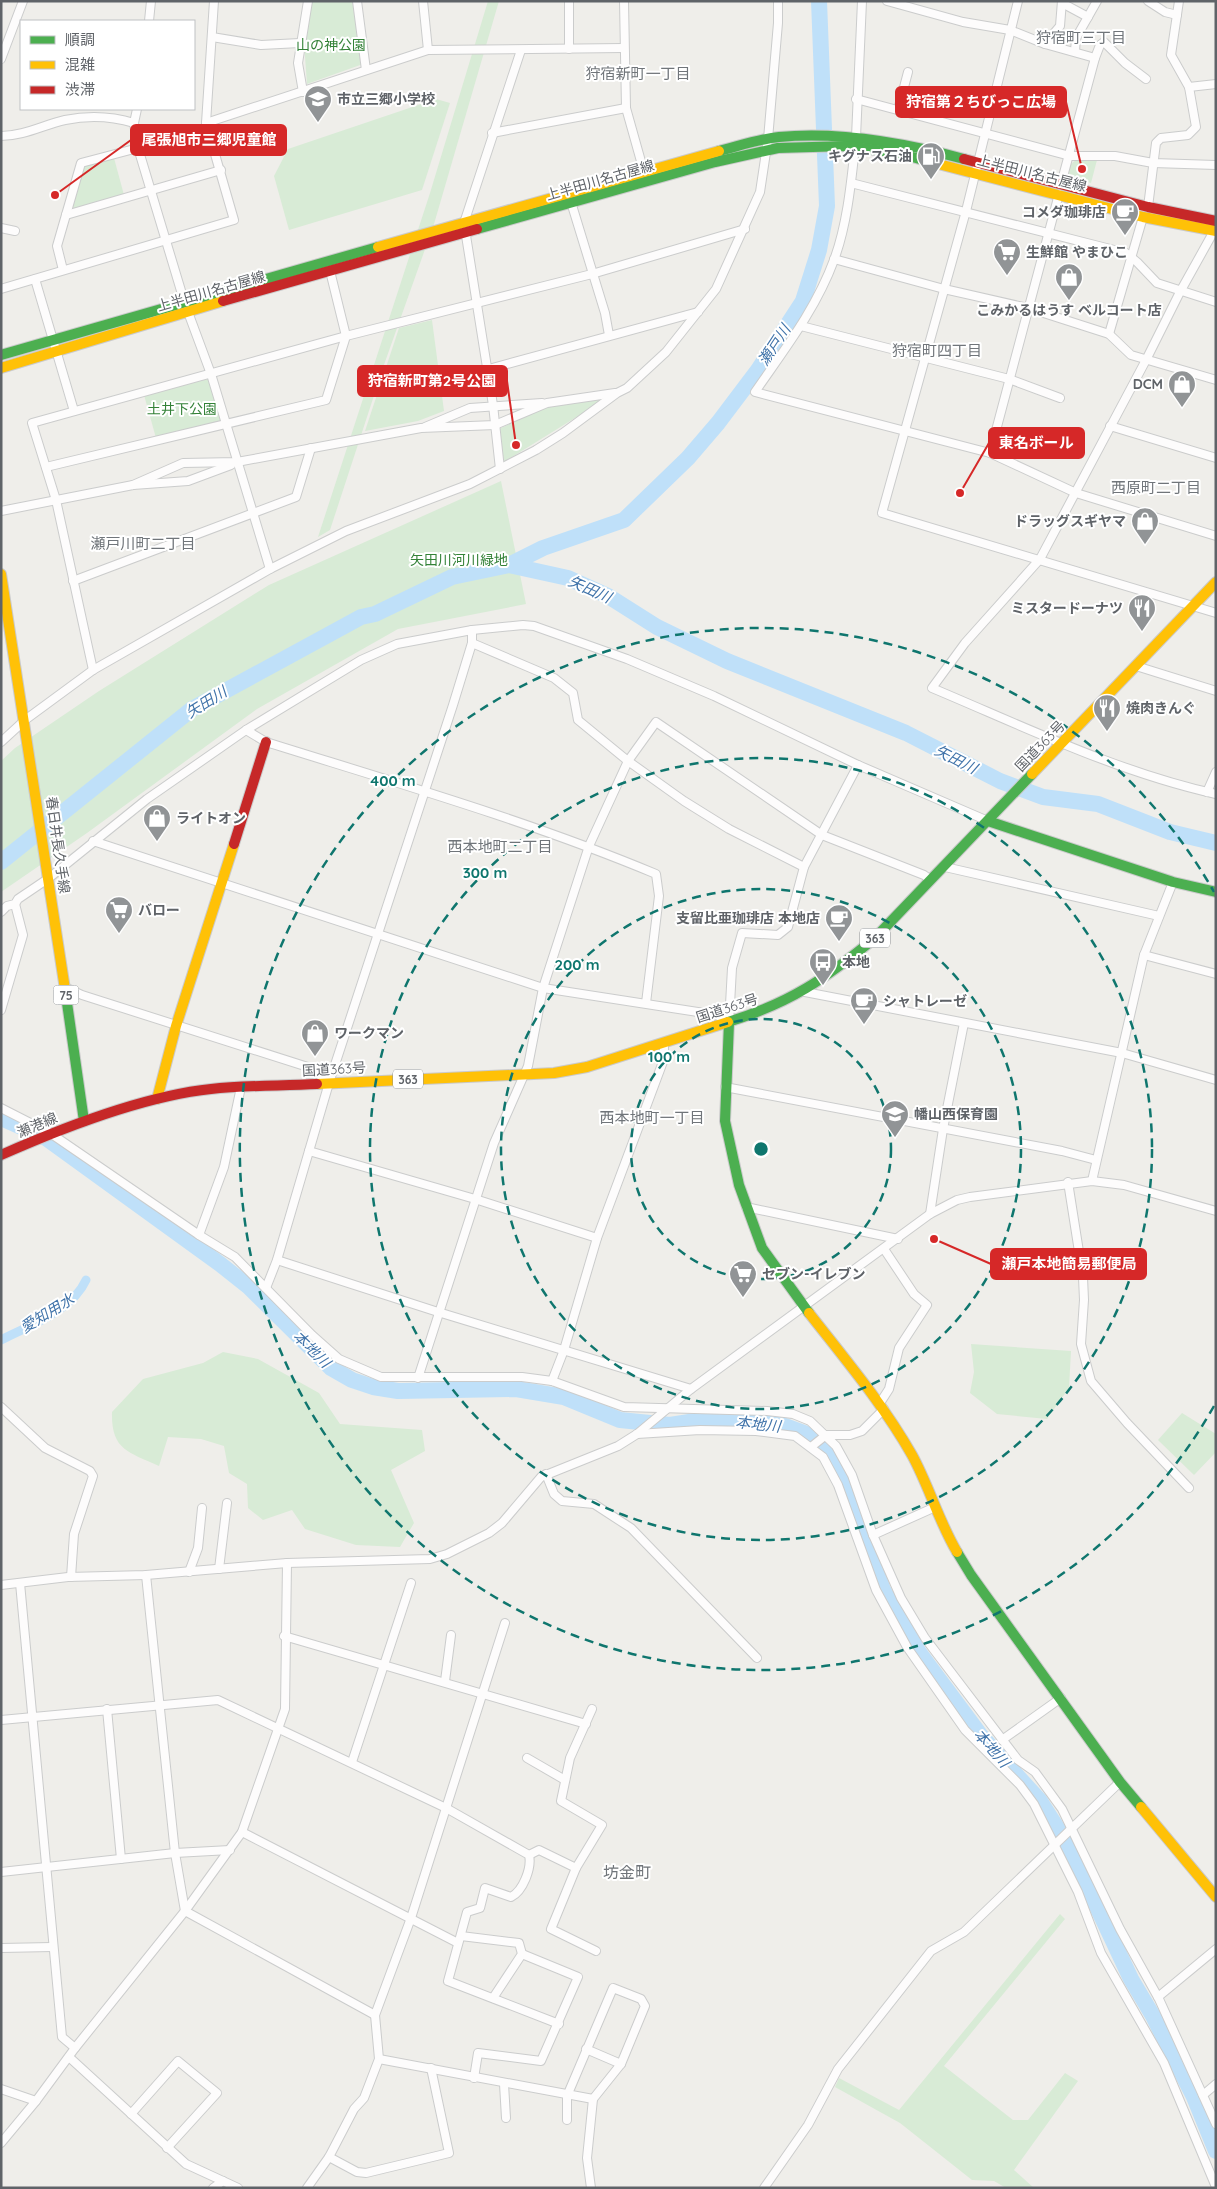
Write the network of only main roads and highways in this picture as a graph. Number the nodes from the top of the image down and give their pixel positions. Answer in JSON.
{"nodes":[{"id":1,"x":852,"y":142,"type":"junction"},
{"id":2,"x":464,"y":228,"type":"junction"},
{"id":3,"x":1215,"y":228,"type":"edge"},
{"id":4,"x":186,"y":308,"type":"junction"},
{"id":5,"x":53,"y":346,"type":"junction"},
{"id":6,"x":1,"y":355,"type":"edge"},
{"id":7,"x":1,"y":368,"type":"edge"},
{"id":8,"x":1,"y":574,"type":"edge"},
{"id":9,"x":1216,"y":582,"type":"edge"},
{"id":10,"x":266,"y":742,"type":"road end"},
{"id":11,"x":991,"y":818,"type":"junction"},
{"id":12,"x":1216,"y":892,"type":"edge"},
{"id":13,"x":729,"y":1023,"type":"junction"},
{"id":14,"x":157,"y":1099,"type":"junction"},
{"id":15,"x":84,"y":1121,"type":"junction"},
{"id":16,"x":1,"y":1155,"type":"edge"},
{"id":17,"x":1216,"y":1897,"type":"edge"}],
"edges":[{"from":1,"to":2,"type":"main road","name":"上半田川名古屋線"},
{"from":1,"to":2,"type":"main road","name":"上半田川名古屋線"},
{"from":1,"to":3,"type":"main road","name":"上半田川名古屋線"},
{"from":2,"to":4,"type":"main road","name":"上半田川名古屋線"},
{"from":2,"to":4,"type":"main road","name":"上半田川名古屋線"},
{"from":4,"to":5,"type":"main road","name":"上半田川名古屋線"},
{"from":5,"to":6,"type":"main road","name":"上半田川名古屋線"},
{"from":5,"to":7,"type":"main road","name":"上半田川名古屋線"},
{"from":8,"to":15,"type":"main road","name":"春日井長久手線","number":"75"},
{"from":9,"to":11,"type":"main road","name":"国道363号","number":"363"},
{"from":10,"to":14,"type":"main road"},
{"from":11,"to":12,"type":"main road"},
{"from":11,"to":13,"type":"main road","name":"国道363号","number":"363"},
{"from":13,"to":14,"type":"main road","name":"国道363号","number":"363"},
{"from":13,"to":17,"type":"main road"},
{"from":14,"to":15,"type":"main road","name":"国道363号","number":"363"},
{"from":15,"to":16,"type":"main road","name":"瀬港線","number":"363"}]}
